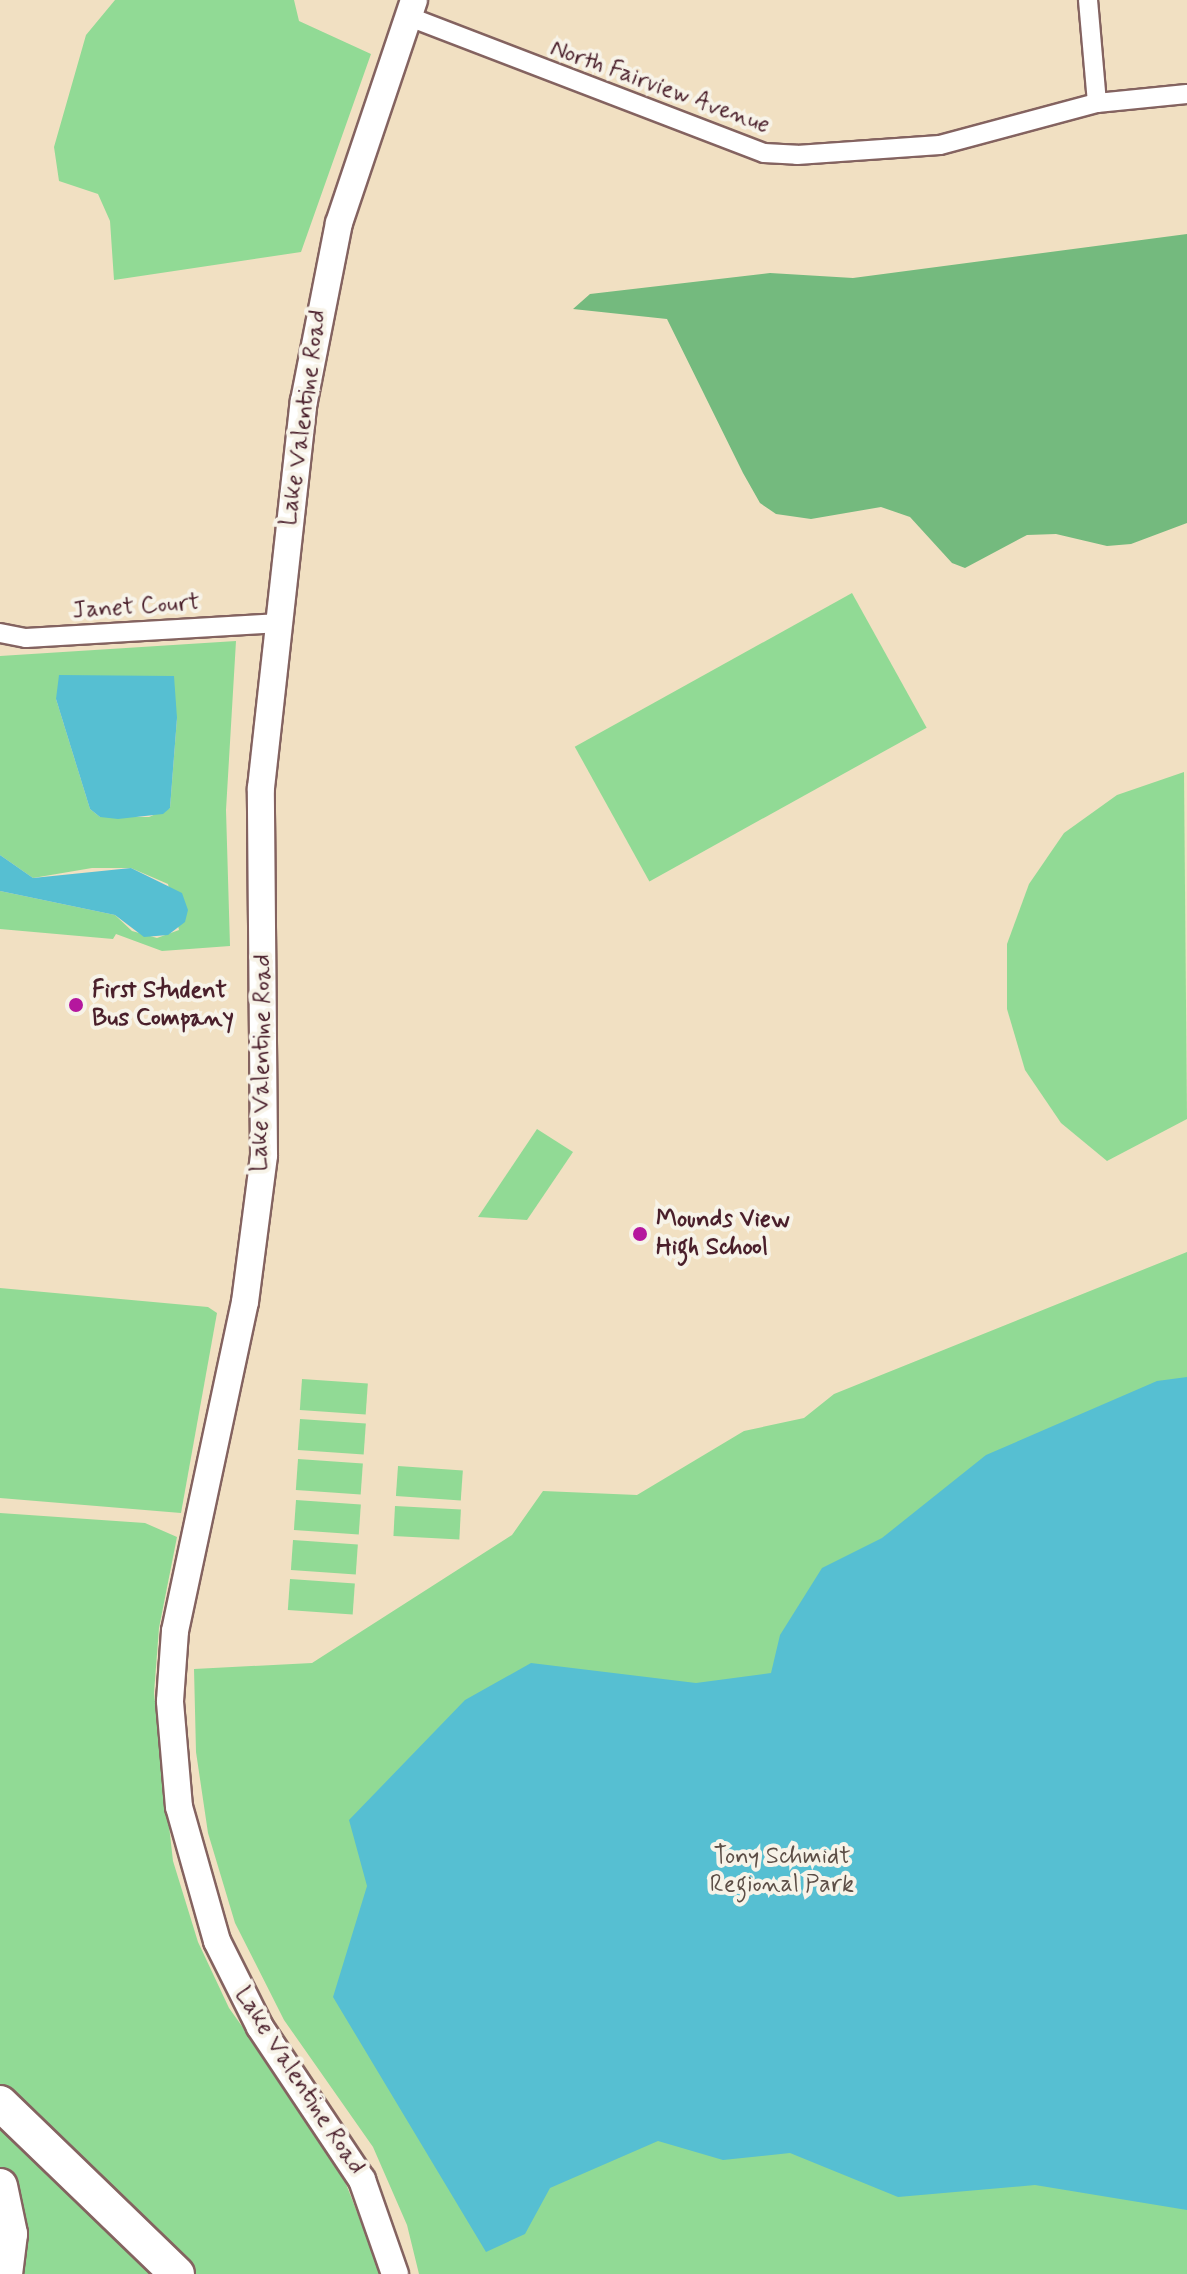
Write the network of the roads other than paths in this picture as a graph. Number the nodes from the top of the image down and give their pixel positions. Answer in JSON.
{"nodes":[{"id":1,"x":1088,"y":0,"type":"edge"},
{"id":2,"x":411,"y":8,"type":"edge"},
{"id":3,"x":1187,"y":94,"type":"edge"},
{"id":4,"x":1097,"y":103,"type":"junction"},
{"id":5,"x":276,"y":623,"type":"junction"},
{"id":6,"x":0,"y":633,"type":"edge"},
{"id":7,"x":0,"y":2103,"type":"edge"},
{"id":8,"x":0,"y":2186,"type":"edge"},
{"id":9,"x":5,"y":2274,"type":"edge"},
{"id":10,"x":177,"y":2274,"type":"edge"},
{"id":11,"x":395,"y":2274,"type":"edge"}],
"edges":[{"from":1,"to":4,"type":"street"},
{"from":2,"to":4,"type":"street","name":"North Fairview Avenue"},
{"from":2,"to":5,"type":"street","name":"Lake Valentine Road"},
{"from":3,"to":4,"type":"street","name":"North Fairview Avenue"},
{"from":5,"to":6,"type":"street","name":"Janet Court"},
{"from":5,"to":11,"type":"street","name":"Lake Valentine Road"},
{"from":7,"to":10,"type":"highway"},
{"from":8,"to":9,"type":"highway"}]}
